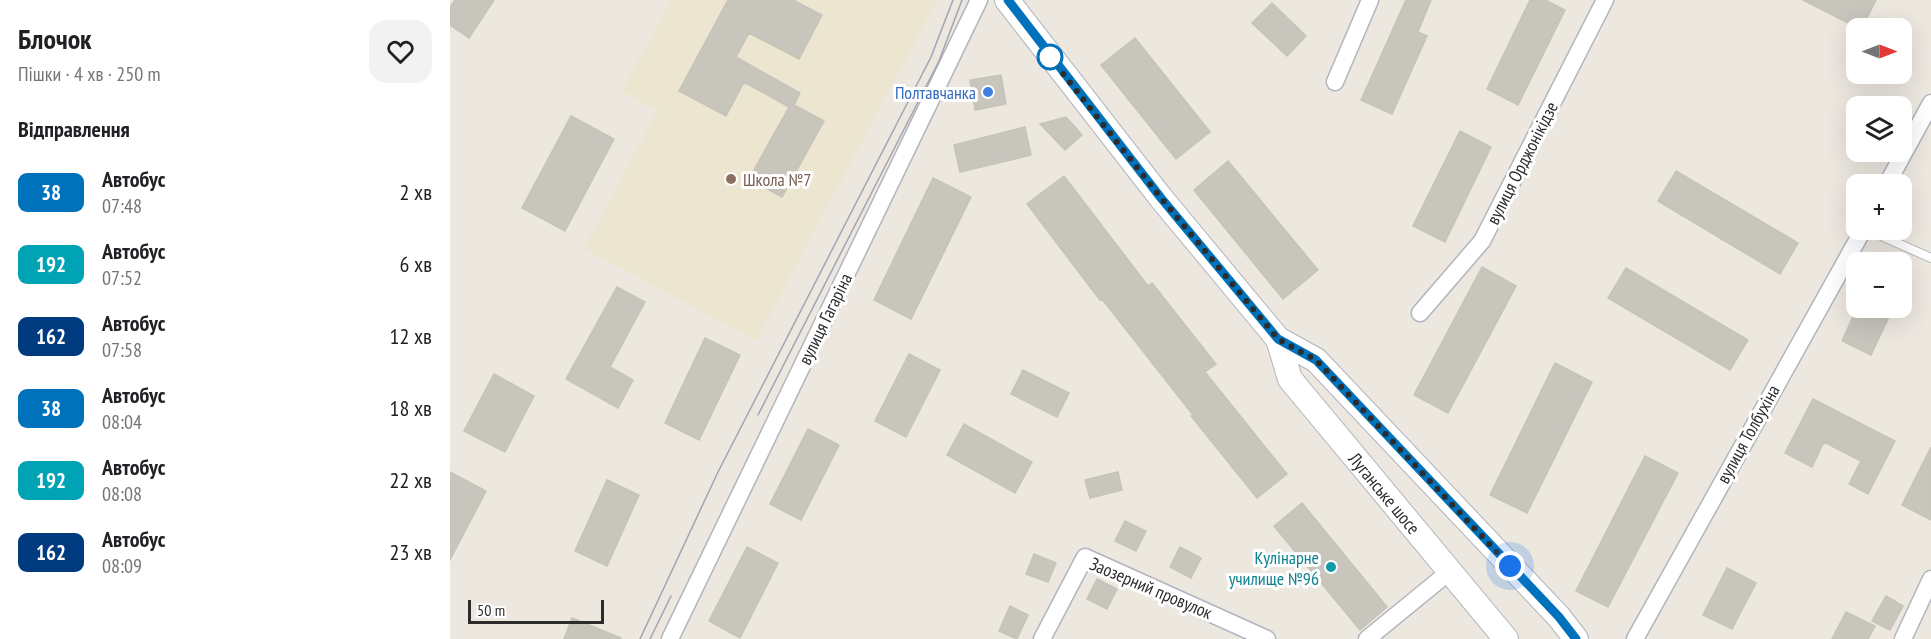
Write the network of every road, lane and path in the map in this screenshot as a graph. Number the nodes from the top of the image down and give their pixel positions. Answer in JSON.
{"nodes":[{"id":1,"x":979,"y":0,"type":"edge"},
{"id":2,"x":1008,"y":0,"type":"edge"},
{"id":3,"x":1370,"y":0,"type":"edge"},
{"id":4,"x":1605,"y":0,"type":"edge"},
{"id":5,"x":1335,"y":82,"type":"dead end"},
{"id":6,"x":1931,"y":103,"type":"edge"},
{"id":7,"x":1892,"y":174,"type":"edge"},
{"id":8,"x":1857,"y":240,"type":"edge"},
{"id":9,"x":1890,"y":240,"type":"edge"},
{"id":10,"x":1931,"y":258,"type":"edge"},
{"id":11,"x":1420,"y":313,"type":"dead end"},
{"id":12,"x":1278,"y":339,"type":"junction"},
{"id":13,"x":1449,"y":572,"type":"junction"},
{"id":14,"x":1931,"y":579,"type":"edge"},
{"id":15,"x":670,"y":639,"type":"edge"},
{"id":16,"x":1042,"y":639,"type":"edge"},
{"id":17,"x":1267,"y":639,"type":"edge"},
{"id":18,"x":1367,"y":639,"type":"edge"},
{"id":19,"x":1506,"y":639,"type":"edge"},
{"id":20,"x":1576,"y":639,"type":"edge"},
{"id":21,"x":1635,"y":639,"type":"edge"},
{"id":22,"x":1903,"y":639,"type":"edge"}],
"edges":[{"from":1,"to":15,"type":"street","name":"вулиця Гагаріна"},
{"from":2,"to":12,"type":"main road","name":"Луганське шосе"},
{"from":3,"to":5,"type":"street"},
{"from":4,"to":11,"type":"street","name":"вулиця Орджонікідзе"},
{"from":6,"to":7,"type":"street"},
{"from":8,"to":21,"type":"street","name":"вулиця Толбухіна"},
{"from":9,"to":10,"type":"lane"},
{"from":12,"to":13,"type":"main road","name":"Луганське шосе"},
{"from":12,"to":20,"type":"main road","name":"Луганське шосе"},
{"from":13,"to":18,"type":"street"},
{"from":13,"to":19,"type":"main road","name":"Луганське шосе"},
{"from":14,"to":22,"type":"street"},
{"from":16,"to":17,"type":"street","name":"Заозерний провулок"}]}
